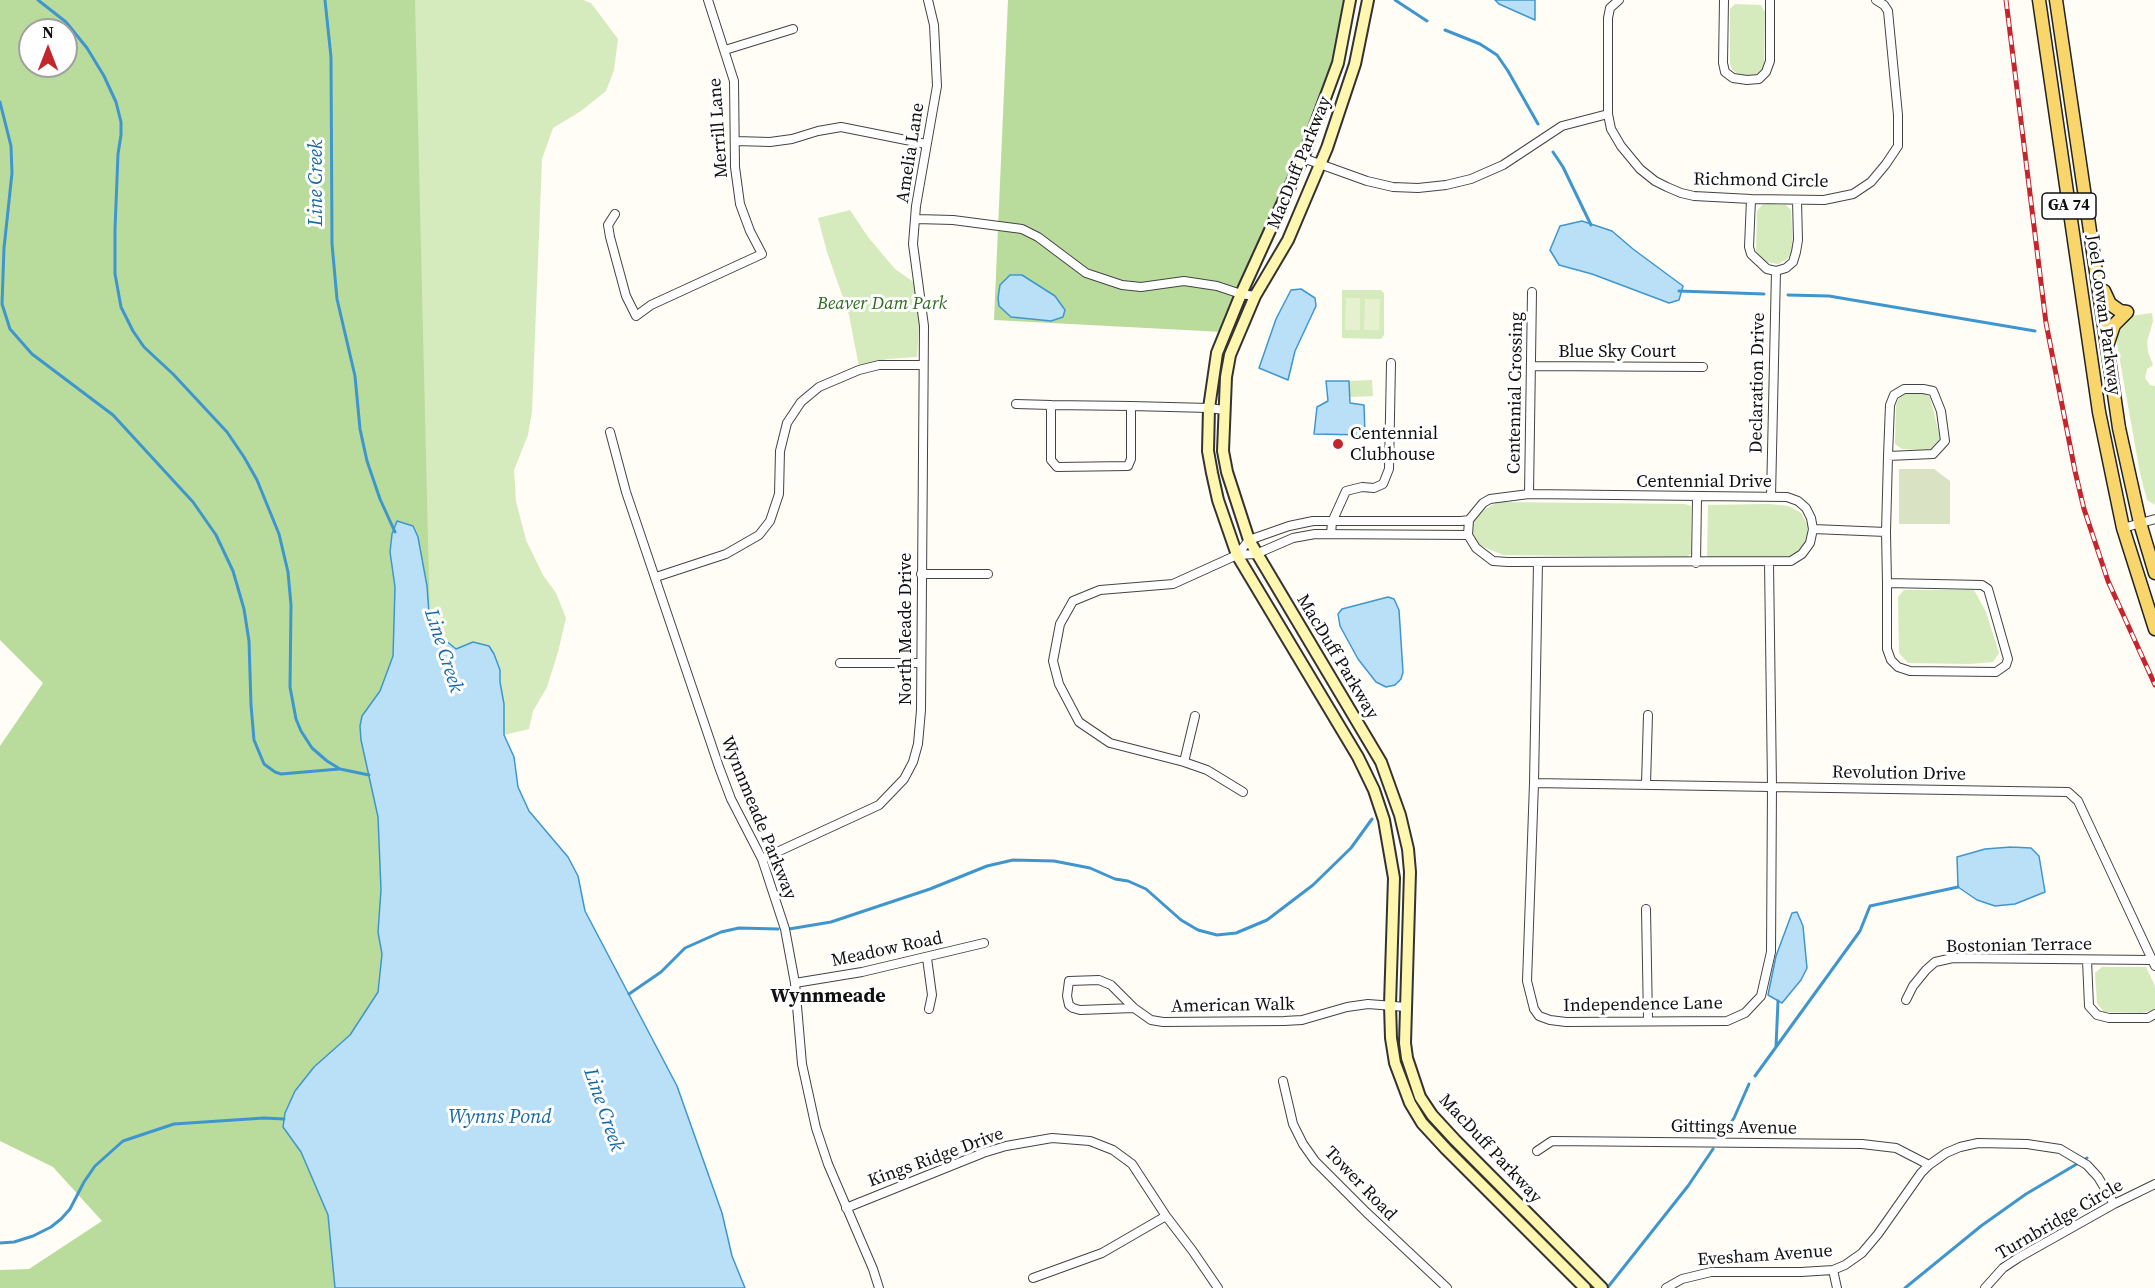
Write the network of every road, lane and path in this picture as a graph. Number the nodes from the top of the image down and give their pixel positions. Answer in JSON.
{"nodes":[{"id":1,"x":708,"y":0,"type":"edge"},
{"id":2,"x":928,"y":0,"type":"edge"},
{"id":3,"x":1350,"y":0,"type":"edge"},
{"id":4,"x":1368,"y":0,"type":"edge"},
{"id":5,"x":1619,"y":0,"type":"edge"},
{"id":6,"x":1724,"y":0,"type":"edge"},
{"id":7,"x":1770,"y":0,"type":"edge"},
{"id":8,"x":1876,"y":0,"type":"edge"},
{"id":9,"x":2039,"y":0,"type":"edge"},
{"id":10,"x":2056,"y":0,"type":"edge"},
{"id":11,"x":793,"y":28,"type":"dead end"},
{"id":12,"x":725,"y":50,"type":"junction"},
{"id":13,"x":1608,"y":114,"type":"junction"},
{"id":14,"x":736,"y":141,"type":"junction"},
{"id":15,"x":926,"y":144,"type":"junction"},
{"id":16,"x":1303,"y":158,"type":"junction"},
{"id":17,"x":1321,"y":163,"type":"junction"},
{"id":18,"x":1751,"y":199,"type":"junction"},
{"id":19,"x":1797,"y":200,"type":"junction"},
{"id":20,"x":615,"y":214,"type":"dead end"},
{"id":21,"x":916,"y":219,"type":"junction"},
{"id":22,"x":1776,"y":271,"type":"junction"},
{"id":23,"x":2096,"y":274,"type":"junction"},
{"id":24,"x":1532,"y":292,"type":"dead end"},
{"id":25,"x":1241,"y":294,"type":"junction"},
{"id":26,"x":1255,"y":296,"type":"junction"},
{"id":27,"x":923,"y":310,"type":"joint"},
{"id":28,"x":2107,"y":347,"type":"junction"},
{"id":29,"x":1391,"y":363,"type":"dead end"},
{"id":30,"x":923,"y":365,"type":"junction"},
{"id":31,"x":1531,"y":366,"type":"junction"},
{"id":32,"x":1703,"y":368,"type":"dead end"},
{"id":33,"x":1016,"y":404,"type":"dead end"},
{"id":34,"x":1051,"y":405,"type":"junction"},
{"id":35,"x":1131,"y":406,"type":"junction"},
{"id":36,"x":1209,"y":408,"type":"junction"},
{"id":37,"x":1224,"y":410,"type":"junction"},
{"id":38,"x":610,"y":432,"type":"dead end"},
{"id":39,"x":1888,"y":456,"type":"junction"},
{"id":40,"x":1529,"y":494,"type":"junction"},
{"id":41,"x":1771,"y":497,"type":"junction"},
{"id":42,"x":1697,"y":498,"type":"junction"},
{"id":43,"x":2155,"y":519,"type":"edge"},
{"id":44,"x":1468,"y":520,"type":"junction"},
{"id":45,"x":1332,"y":522,"type":"junction"},
{"id":46,"x":2140,"y":523,"type":"junction"},
{"id":47,"x":2123,"y":528,"type":"junction"},
{"id":48,"x":1813,"y":529,"type":"junction"},
{"id":49,"x":1886,"y":532,"type":"junction"},
{"id":50,"x":1331,"y":534,"type":"junction"},
{"id":51,"x":1468,"y":535,"type":"junction"},
{"id":52,"x":1249,"y":540,"type":"junction"},
{"id":53,"x":1256,"y":554,"type":"junction"},
{"id":54,"x":1237,"y":555,"type":"junction"},
{"id":55,"x":1538,"y":562,"type":"junction"},
{"id":56,"x":1769,"y":562,"type":"junction"},
{"id":57,"x":1696,"y":563,"type":"junction"},
{"id":58,"x":2155,"y":573,"type":"edge"},
{"id":59,"x":921,"y":574,"type":"junction"},
{"id":60,"x":988,"y":574,"type":"dead end"},
{"id":61,"x":656,"y":577,"type":"junction"},
{"id":62,"x":1887,"y":583,"type":"junction"},
{"id":63,"x":2155,"y":629,"type":"edge"},
{"id":64,"x":840,"y":663,"type":"dead end"},
{"id":65,"x":920,"y":663,"type":"junction"},
{"id":66,"x":1648,"y":715,"type":"dead end"},
{"id":67,"x":1195,"y":716,"type":"dead end"},
{"id":68,"x":1184,"y":762,"type":"junction"},
{"id":69,"x":1534,"y":783,"type":"junction"},
{"id":70,"x":1646,"y":784,"type":"junction"},
{"id":71,"x":1772,"y":786,"type":"junction"},
{"id":72,"x":1243,"y":792,"type":"dead end"},
{"id":73,"x":762,"y":859,"type":"junction"},
{"id":74,"x":1646,"y":909,"type":"dead end"},
{"id":75,"x":984,"y":943,"type":"dead end"},
{"id":76,"x":927,"y":958,"type":"junction"},
{"id":77,"x":2087,"y":960,"type":"junction"},
{"id":78,"x":2153,"y":963,"type":"edge"},
{"id":79,"x":795,"y":983,"type":"junction"},
{"id":80,"x":1906,"y":1000,"type":"dead end"},
{"id":81,"x":1390,"y":1005,"type":"junction"},
{"id":82,"x":1406,"y":1007,"type":"junction"},
{"id":83,"x":1134,"y":1008,"type":"junction"},
{"id":84,"x":929,"y":1009,"type":"dead end"},
{"id":85,"x":2155,"y":1014,"type":"edge"},
{"id":86,"x":1648,"y":1020,"type":"junction"},
{"id":87,"x":1283,"y":1081,"type":"dead end"},
{"id":88,"x":1537,"y":1151,"type":"dead end"},
{"id":89,"x":1929,"y":1165,"type":"junction"},
{"id":90,"x":2155,"y":1184,"type":"edge"},
{"id":91,"x":2114,"y":1204,"type":"junction"},
{"id":92,"x":846,"y":1208,"type":"junction"},
{"id":93,"x":1166,"y":1216,"type":"junction"},
{"id":94,"x":1833,"y":1270,"type":"junction"},
{"id":95,"x":1033,"y":1278,"type":"dead end"},
{"id":96,"x":879,"y":1288,"type":"edge"},
{"id":97,"x":1218,"y":1288,"type":"edge"},
{"id":98,"x":1447,"y":1288,"type":"edge"},
{"id":99,"x":1585,"y":1288,"type":"edge"},
{"id":100,"x":1602,"y":1288,"type":"edge"},
{"id":101,"x":1666,"y":1288,"type":"edge"},
{"id":102,"x":1838,"y":1288,"type":"edge"},
{"id":103,"x":1985,"y":1288,"type":"edge"}],
"edges":[{"from":1,"to":12,"type":"street","name":"Merrill Lane"},
{"from":2,"to":15,"type":"street","name":"Amelia Lane"},
{"from":3,"to":16,"type":"street","name":"MacDuff Parkway"},
{"from":4,"to":17,"type":"street","name":"MacDuff Parkway"},
{"from":5,"to":13,"type":"street","name":"Richmond Circle"},
{"from":6,"to":7,"type":"street"},
{"from":8,"to":19,"type":"street","name":"Richmond Circle"},
{"from":9,"to":47,"type":"main road","name":"Joel Cowan Parkway","number":"GA 74"},
{"from":10,"to":23,"type":"main road","name":"Joel Cowan Parkway","number":"GA 74"},
{"from":11,"to":12,"type":"street"},
{"from":12,"to":14,"type":"street","name":"Merrill Lane"},
{"from":13,"to":17,"type":"street"},
{"from":13,"to":18,"type":"street","name":"Richmond Circle"},
{"from":14,"to":15,"type":"street"},
{"from":14,"to":20,"type":"street","name":"Merrill Lane"},
{"from":15,"to":21,"type":"street","name":"Amelia Lane"},
{"from":16,"to":17,"type":"street"},
{"from":16,"to":25,"type":"street","name":"MacDuff Parkway"},
{"from":17,"to":26,"type":"street","name":"MacDuff Parkway"},
{"from":18,"to":19,"type":"street","name":"Richmond Circle"},
{"from":18,"to":22,"type":"street"},
{"from":19,"to":22,"type":"street"},
{"from":21,"to":25,"type":"street"},
{"from":21,"to":27,"type":"street","name":"Amelia Lane"},
{"from":22,"to":41,"type":"street","name":"Declaration Drive"},
{"from":23,"to":28,"type":"main road","name":"Joel Cowan Parkway","number":"GA 74"},
{"from":23,"to":28,"type":"main road"},
{"from":24,"to":31,"type":"street","name":"Centennial Crossing"},
{"from":25,"to":26,"type":"street"},
{"from":25,"to":36,"type":"street","name":"MacDuff Parkway"},
{"from":26,"to":37,"type":"street","name":"MacDuff Parkway"},
{"from":27,"to":30,"type":"street","name":"North Meade Drive"},
{"from":28,"to":46,"type":"main road","name":"Joel Cowan Parkway","number":"GA 74"},
{"from":29,"to":45,"type":"street"},
{"from":30,"to":59,"type":"street","name":"North Meade Drive"},
{"from":30,"to":61,"type":"street"},
{"from":31,"to":32,"type":"street","name":"Blue Sky Court"},
{"from":31,"to":40,"type":"street","name":"Centennial Crossing"},
{"from":33,"to":34,"type":"street"},
{"from":34,"to":35,"type":"street"},
{"from":34,"to":35,"type":"street"},
{"from":35,"to":36,"type":"street"},
{"from":36,"to":37,"type":"street"},
{"from":36,"to":54,"type":"street","name":"MacDuff Parkway"},
{"from":37,"to":52,"type":"street","name":"MacDuff Parkway"},
{"from":38,"to":61,"type":"street","name":"Wynnmeade Parkway"},
{"from":39,"to":39,"type":"street"},
{"from":39,"to":49,"type":"street"},
{"from":40,"to":42,"type":"street","name":"Centennial Drive"},
{"from":40,"to":44,"type":"street","name":"Centennial Drive"},
{"from":41,"to":42,"type":"street","name":"Centennial Drive"},
{"from":41,"to":48,"type":"street","name":"Centennial Drive"},
{"from":42,"to":57,"type":"street"},
{"from":43,"to":46,"type":"street"},
{"from":44,"to":45,"type":"street"},
{"from":44,"to":51,"type":"street"},
{"from":45,"to":50,"type":"street"},
{"from":45,"to":52,"type":"street"},
{"from":46,"to":47,"type":"street"},
{"from":46,"to":58,"type":"main road","name":"Joel Cowan Parkway","number":"GA 74"},
{"from":47,"to":63,"type":"main road","name":"Joel Cowan Parkway","number":"GA 74"},
{"from":48,"to":49,"type":"street"},
{"from":48,"to":56,"type":"street"},
{"from":49,"to":62,"type":"street"},
{"from":50,"to":51,"type":"street"},
{"from":50,"to":53,"type":"street"},
{"from":51,"to":55,"type":"street"},
{"from":52,"to":53,"type":"street","name":"MacDuff Parkway"},
{"from":52,"to":54,"type":"street"},
{"from":53,"to":54,"type":"street"},
{"from":53,"to":82,"type":"street","name":"MacDuff Parkway"},
{"from":54,"to":68,"type":"street"},
{"from":54,"to":81,"type":"street","name":"MacDuff Parkway"},
{"from":55,"to":57,"type":"street"},
{"from":55,"to":69,"type":"street","name":"Independence Lane"},
{"from":56,"to":57,"type":"street"},
{"from":56,"to":71,"type":"street","name":"Independence Lane"},
{"from":59,"to":60,"type":"street"},
{"from":59,"to":65,"type":"street","name":"North Meade Drive"},
{"from":61,"to":73,"type":"street","name":"Wynnmeade Parkway"},
{"from":62,"to":62,"type":"street"},
{"from":64,"to":65,"type":"street"},
{"from":65,"to":73,"type":"street","name":"North Meade Drive"},
{"from":66,"to":70,"type":"street"},
{"from":67,"to":68,"type":"street"},
{"from":68,"to":72,"type":"street"},
{"from":69,"to":70,"type":"street","name":"Revolution Drive"},
{"from":69,"to":86,"type":"street","name":"Independence Lane"},
{"from":70,"to":71,"type":"street","name":"Revolution Drive"},
{"from":71,"to":78,"type":"street","name":"Revolution Drive"},
{"from":71,"to":86,"type":"street","name":"Independence Lane"},
{"from":73,"to":79,"type":"street","name":"Wynnmeade Parkway"},
{"from":74,"to":86,"type":"street"},
{"from":75,"to":76,"type":"street","name":"Meadow Road"},
{"from":76,"to":79,"type":"street","name":"Meadow Road"},
{"from":76,"to":84,"type":"street"},
{"from":77,"to":78,"type":"street","name":"Bostonian Terrace"},
{"from":77,"to":80,"type":"street","name":"Bostonian Terrace"},
{"from":77,"to":85,"type":"street"},
{"from":79,"to":92,"type":"street","name":"Wynnmeade Parkway"},
{"from":81,"to":82,"type":"street","name":"American Walk"},
{"from":81,"to":83,"type":"street","name":"American Walk"},
{"from":81,"to":99,"type":"street","name":"MacDuff Parkway"},
{"from":82,"to":100,"type":"street","name":"MacDuff Parkway"},
{"from":83,"to":83,"type":"street","name":"American Walk"},
{"from":87,"to":98,"type":"street","name":"Tower Road"},
{"from":88,"to":89,"type":"street","name":"Gittings Avenue"},
{"from":89,"to":91,"type":"street","name":"Evesham Avenue"},
{"from":89,"to":94,"type":"street","name":"Evesham Avenue"},
{"from":90,"to":91,"type":"street","name":"Turnbridge Circle"},
{"from":91,"to":103,"type":"street","name":"Turnbridge Circle"},
{"from":92,"to":93,"type":"street","name":"Kings Ridge Drive"},
{"from":92,"to":96,"type":"street","name":"Wynnmeade Parkway"},
{"from":93,"to":95,"type":"street"},
{"from":93,"to":97,"type":"street","name":"Kings Ridge Drive"},
{"from":94,"to":101,"type":"street","name":"Evesham Avenue"},
{"from":94,"to":102,"type":"street"}]}
